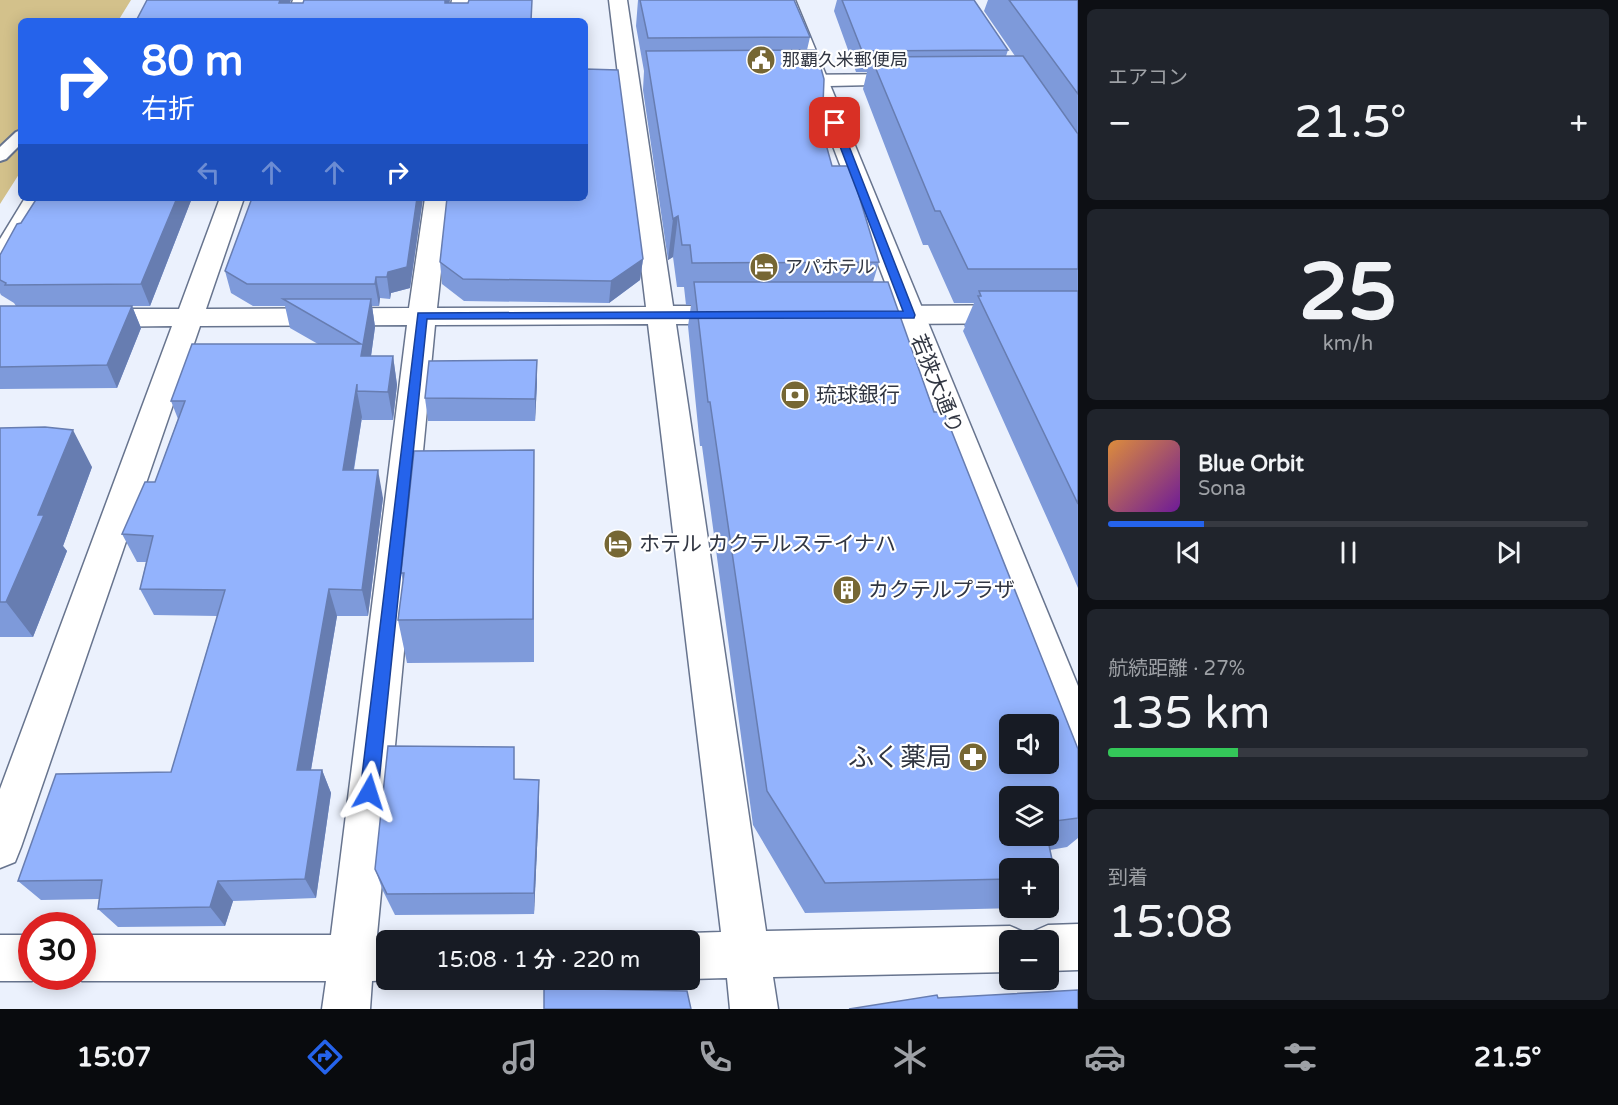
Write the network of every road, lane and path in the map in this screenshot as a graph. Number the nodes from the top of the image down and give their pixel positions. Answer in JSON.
{"nodes":[{"id":1,"x":302,"y":0,"type":"edge"},
{"id":2,"x":460,"y":0,"type":"edge"},
{"id":3,"x":618,"y":0,"type":"edge"},
{"id":4,"x":786,"y":0,"type":"edge"},
{"id":5,"x":296,"y":18,"type":"edge"},
{"id":6,"x":458,"y":18,"type":"edge"},
{"id":7,"x":819,"y":80,"type":"junction"},
{"id":8,"x":925,"y":80,"type":"edge"},
{"id":9,"x":771,"y":81,"type":"edge"},
{"id":10,"x":18,"y":138,"type":"edge"},
{"id":11,"x":0,"y":156,"type":"edge"},
{"id":12,"x":35,"y":201,"type":"edge"},
{"id":13,"x":231,"y":201,"type":"edge"},
{"id":14,"x":437,"y":201,"type":"edge"},
{"id":15,"x":0,"y":260,"type":"edge"},
{"id":16,"x":1078,"y":314,"type":"edge"},
{"id":17,"x":422,"y":315,"type":"junction"},
{"id":18,"x":662,"y":315,"type":"junction"},
{"id":19,"x":755,"y":315,"type":"edge"},
{"id":20,"x":859,"y":315,"type":"edge"},
{"id":21,"x":910,"y":315,"type":"junction"},
{"id":22,"x":189,"y":317,"type":"junction"},
{"id":23,"x":70,"y":318,"type":"edge"},
{"id":24,"x":1078,"y":734,"type":"edge"},
{"id":25,"x":0,"y":847,"type":"edge"},
{"id":26,"x":1078,"y":947,"type":"edge"},
{"id":27,"x":1059,"y":948,"type":"edge"},
{"id":28,"x":999,"y":949,"type":"edge"},
{"id":29,"x":700,"y":956,"type":"edge"},
{"id":30,"x":747,"y":956,"type":"junction"},
{"id":31,"x":0,"y":958,"type":"edge"},
{"id":32,"x":18,"y":958,"type":"edge"},
{"id":33,"x":96,"y":958,"type":"edge"},
{"id":34,"x":369,"y":958,"type":"edge"},
{"id":35,"x":346,"y":1009,"type":"edge"},
{"id":36,"x":754,"y":1009,"type":"edge"}],
"edges":[{"from":1,"to":5,"type":"street"},
{"from":2,"to":6,"type":"street"},
{"from":3,"to":18,"type":"street"},
{"from":4,"to":7,"type":"street","name":"若狭大通り"},
{"from":7,"to":8,"type":"street"},
{"from":7,"to":9,"type":"street"},
{"from":7,"to":21,"type":"street","name":"若狭大通り"},
{"from":10,"to":11,"type":"lane"},
{"from":12,"to":15,"type":"street"},
{"from":13,"to":22,"type":"street"},
{"from":14,"to":17,"type":"street"},
{"from":16,"to":21,"type":"street"},
{"from":17,"to":18,"type":"street"},
{"from":17,"to":22,"type":"street"},
{"from":17,"to":34,"type":"street"},
{"from":18,"to":19,"type":"street"},
{"from":18,"to":30,"type":"street"},
{"from":20,"to":21,"type":"street"},
{"from":21,"to":24,"type":"street","name":"若狭大通り"},
{"from":22,"to":23,"type":"street"},
{"from":22,"to":25,"type":"street"},
{"from":26,"to":27,"type":"street"},
{"from":28,"to":30,"type":"street"},
{"from":29,"to":30,"type":"street"},
{"from":30,"to":36,"type":"street"},
{"from":31,"to":32,"type":"street"},
{"from":33,"to":34,"type":"street"},
{"from":34,"to":35,"type":"street"}]}
